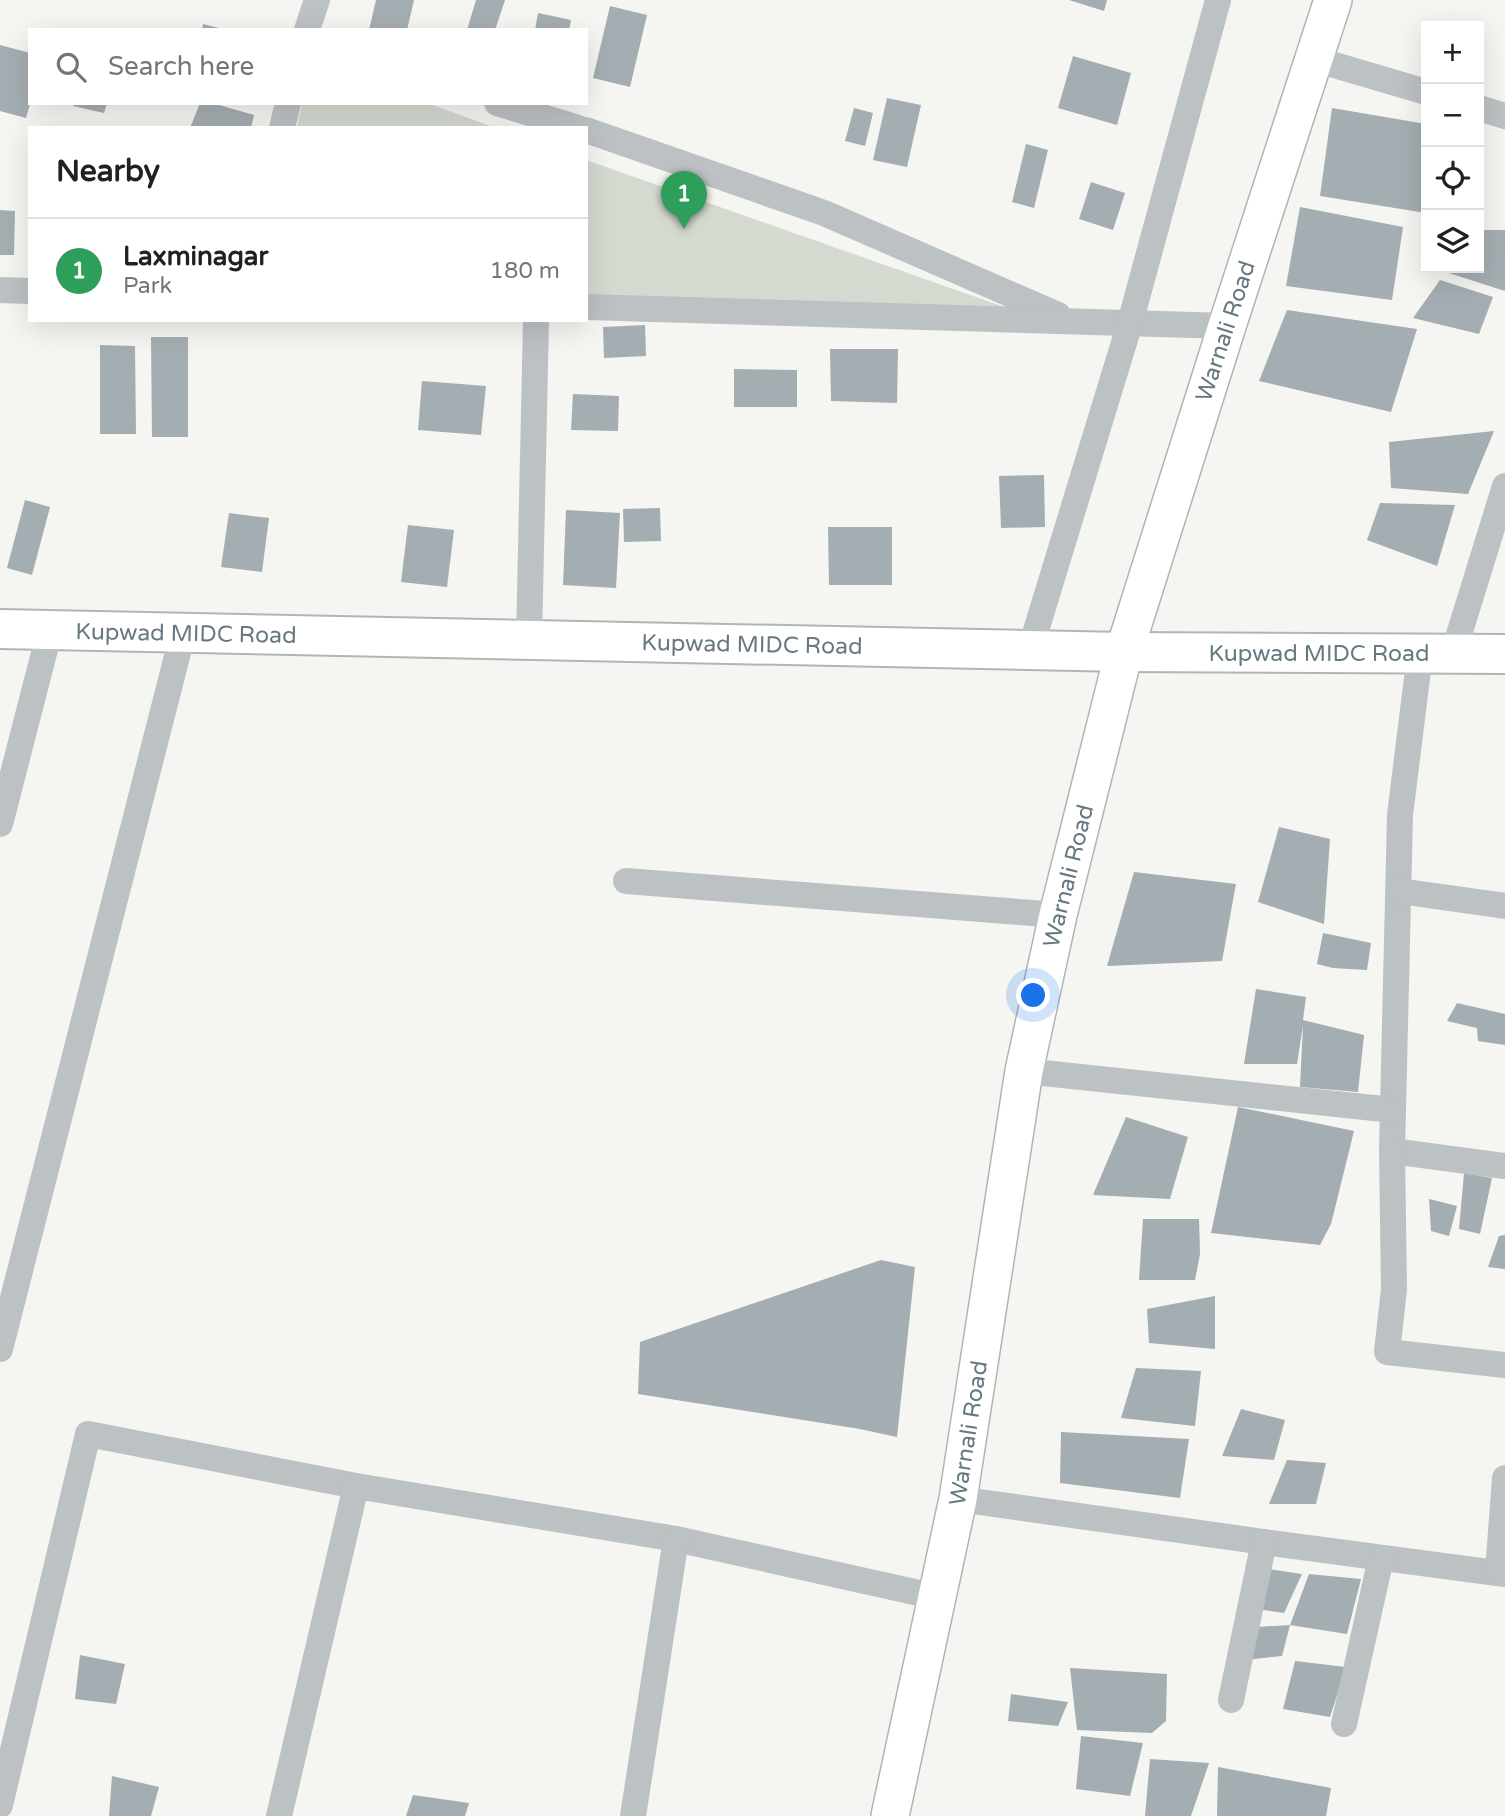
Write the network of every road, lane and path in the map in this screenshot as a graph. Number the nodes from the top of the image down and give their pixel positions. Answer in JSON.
{"nodes":[{"id":1,"x":317,"y":0,"type":"edge"},
{"id":2,"x":1218,"y":0,"type":"edge"},
{"id":3,"x":1333,"y":0,"type":"edge"},
{"id":4,"x":308,"y":28,"type":"edge"},
{"id":5,"x":1314,"y":59,"type":"junction"},
{"id":6,"x":1421,"y":91,"type":"edge"},
{"id":7,"x":288,"y":105,"type":"edge"},
{"id":8,"x":503,"y":105,"type":"edge"},
{"id":9,"x":1484,"y":110,"type":"edge"},
{"id":10,"x":1505,"y":116,"type":"edge"},
{"id":11,"x":282,"y":126,"type":"edge"},
{"id":12,"x":572,"y":126,"type":"edge"},
{"id":13,"x":588,"y":132,"type":"edge"},
{"id":14,"x":0,"y":290,"type":"edge"},
{"id":15,"x":28,"y":291,"type":"edge"},
{"id":16,"x":588,"y":307,"type":"edge"},
{"id":17,"x":1073,"y":321,"type":"junction"},
{"id":18,"x":536,"y":322,"type":"edge"},
{"id":19,"x":1130,"y":323,"type":"junction"},
{"id":20,"x":1227,"y":326,"type":"junction"},
{"id":21,"x":1505,"y":486,"type":"edge"},
{"id":22,"x":0,"y":629,"type":"edge"},
{"id":23,"x":50,"y":630,"type":"junction"},
{"id":24,"x":183,"y":633,"type":"junction"},
{"id":25,"x":529,"y":640,"type":"junction"},
{"id":26,"x":1030,"y":650,"type":"junction"},
{"id":27,"x":1124,"y":652,"type":"junction"},
{"id":28,"x":1436,"y":654,"type":"junction"},
{"id":29,"x":1505,"y":654,"type":"edge"},
{"id":30,"x":0,"y":824,"type":"edge"},
{"id":31,"x":626,"y":881,"type":"dead end"},
{"id":32,"x":1399,"y":891,"type":"junction"},
{"id":33,"x":1505,"y":906,"type":"edge"},
{"id":34,"x":1058,"y":915,"type":"junction"},
{"id":35,"x":1024,"y":1071,"type":"junction"},
{"id":36,"x":1393,"y":1110,"type":"junction"},
{"id":37,"x":1392,"y":1151,"type":"junction"},
{"id":38,"x":1505,"y":1166,"type":"edge"},
{"id":39,"x":0,"y":1349,"type":"edge"},
{"id":40,"x":1505,"y":1365,"type":"edge"},
{"id":41,"x":1505,"y":1478,"type":"edge"},
{"id":42,"x":356,"y":1486,"type":"junction"},
{"id":43,"x":958,"y":1499,"type":"junction"},
{"id":44,"x":676,"y":1539,"type":"junction"},
{"id":45,"x":1264,"y":1542,"type":"junction"},
{"id":46,"x":1381,"y":1558,"type":"junction"},
{"id":47,"x":1501,"y":1573,"type":"edge"},
{"id":48,"x":937,"y":1597,"type":"junction"},
{"id":49,"x":1231,"y":1700,"type":"dead end"},
{"id":50,"x":1344,"y":1724,"type":"dead end"},
{"id":51,"x":0,"y":1805,"type":"edge"},
{"id":52,"x":279,"y":1816,"type":"edge"},
{"id":53,"x":633,"y":1816,"type":"edge"},
{"id":54,"x":890,"y":1816,"type":"edge"}],
"edges":[{"from":1,"to":4,"type":"street"},
{"from":2,"to":19,"type":"street"},
{"from":3,"to":5,"type":"main road","name":"Warnali Road"},
{"from":5,"to":6,"type":"street"},
{"from":5,"to":20,"type":"main road","name":"Warnali Road"},
{"from":7,"to":11,"type":"street"},
{"from":8,"to":12,"type":"street"},
{"from":9,"to":10,"type":"street"},
{"from":13,"to":17,"type":"street"},
{"from":14,"to":15,"type":"street"},
{"from":16,"to":17,"type":"street"},
{"from":17,"to":19,"type":"street"},
{"from":18,"to":25,"type":"street"},
{"from":19,"to":20,"type":"street"},
{"from":19,"to":26,"type":"street"},
{"from":20,"to":27,"type":"main road","name":"Warnali Road"},
{"from":21,"to":28,"type":"street"},
{"from":22,"to":23,"type":"main road","name":"Kupwad MIDC Road"},
{"from":23,"to":24,"type":"main road","name":"Kupwad MIDC Road"},
{"from":23,"to":30,"type":"street"},
{"from":24,"to":25,"type":"main road","name":"Kupwad MIDC Road"},
{"from":24,"to":39,"type":"street"},
{"from":25,"to":26,"type":"main road","name":"Kupwad MIDC Road"},
{"from":26,"to":27,"type":"main road","name":"Kupwad MIDC Road"},
{"from":27,"to":28,"type":"main road","name":"Kupwad MIDC Road"},
{"from":27,"to":34,"type":"main road","name":"Warnali Road"},
{"from":28,"to":29,"type":"main road","name":"Kupwad MIDC Road"},
{"from":28,"to":32,"type":"street"},
{"from":31,"to":34,"type":"street"},
{"from":32,"to":33,"type":"street"},
{"from":32,"to":36,"type":"street"},
{"from":34,"to":35,"type":"main road","name":"Warnali Road"},
{"from":35,"to":36,"type":"street"},
{"from":35,"to":43,"type":"main road","name":"Warnali Road"},
{"from":36,"to":37,"type":"street"},
{"from":37,"to":38,"type":"street"},
{"from":37,"to":40,"type":"street"},
{"from":41,"to":47,"type":"street"},
{"from":42,"to":44,"type":"street"},
{"from":42,"to":51,"type":"street"},
{"from":42,"to":52,"type":"street"},
{"from":43,"to":45,"type":"street"},
{"from":43,"to":48,"type":"main road","name":"Warnali Road"},
{"from":44,"to":48,"type":"street"},
{"from":44,"to":53,"type":"street"},
{"from":45,"to":46,"type":"street"},
{"from":45,"to":49,"type":"street"},
{"from":46,"to":47,"type":"street"},
{"from":46,"to":50,"type":"street"},
{"from":48,"to":54,"type":"main road","name":"Warnali Road"}]}
